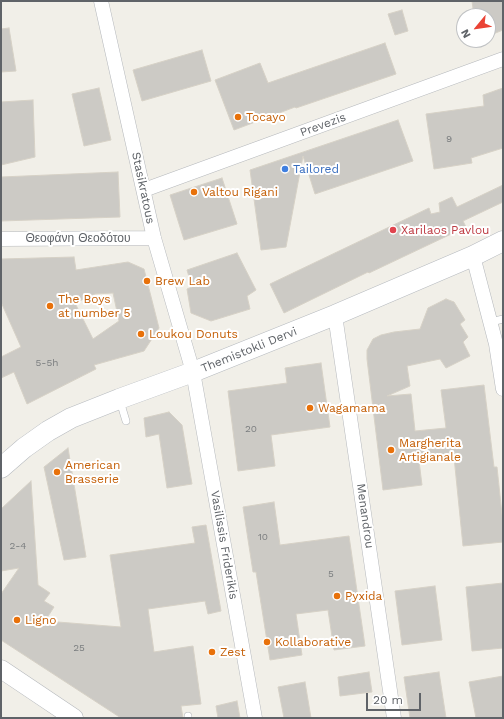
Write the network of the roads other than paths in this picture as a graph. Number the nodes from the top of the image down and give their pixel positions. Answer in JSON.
{"nodes":[{"id":1,"x":101,"y":1,"type":"edge"},
{"id":2,"x":503,"y":59,"type":"edge"},
{"id":3,"x":144,"y":190,"type":"junction"},
{"id":4,"x":154,"y":238,"type":"junction"},
{"id":5,"x":1,"y":239,"type":"edge"},
{"id":6,"x":503,"y":241,"type":"edge"},
{"id":7,"x":473,"y":256,"type":"junction"},
{"id":8,"x":335,"y":315,"type":"junction"},
{"id":9,"x":497,"y":320,"type":"edge"},
{"id":10,"x":193,"y":372,"type":"junction"},
{"id":11,"x":503,"y":389,"type":"edge"},
{"id":12,"x":119,"y":399,"type":"junction"},
{"id":13,"x":126,"y":421,"type":"dead end"},
{"id":14,"x":1,"y":468,"type":"edge"},
{"id":15,"x":1,"y":669,"type":"edge"},
{"id":16,"x":74,"y":718,"type":"edge"},
{"id":17,"x":254,"y":718,"type":"edge"},
{"id":18,"x":394,"y":718,"type":"edge"}],
"edges":[{"from":1,"to":3,"type":"street","name":"Stasikratous"},
{"from":2,"to":3,"type":"street","name":"Prevezis"},
{"from":3,"to":4,"type":"street","name":"Stasikratous"},
{"from":4,"to":5,"type":"street","name":"Θεοφάνη Θεοδότου"},
{"from":4,"to":10,"type":"street","name":"Stasikratous"},
{"from":6,"to":7,"type":"main road","name":"Themistokli Dervi"},
{"from":7,"to":8,"type":"main road","name":"Themistokli Dervi"},
{"from":7,"to":9,"type":"street"},
{"from":8,"to":10,"type":"main road","name":"Themistokli Dervi"},
{"from":8,"to":18,"type":"street","name":"Menandrou"},
{"from":9,"to":11,"type":"street"},
{"from":10,"to":12,"type":"main road","name":"Themistokli Dervi"},
{"from":10,"to":17,"type":"street","name":"Vasilissis Friderikis"},
{"from":12,"to":13,"type":"lane"},
{"from":12,"to":14,"type":"main road","name":"Themistokli Dervi"},
{"from":15,"to":16,"type":"street"}]}
